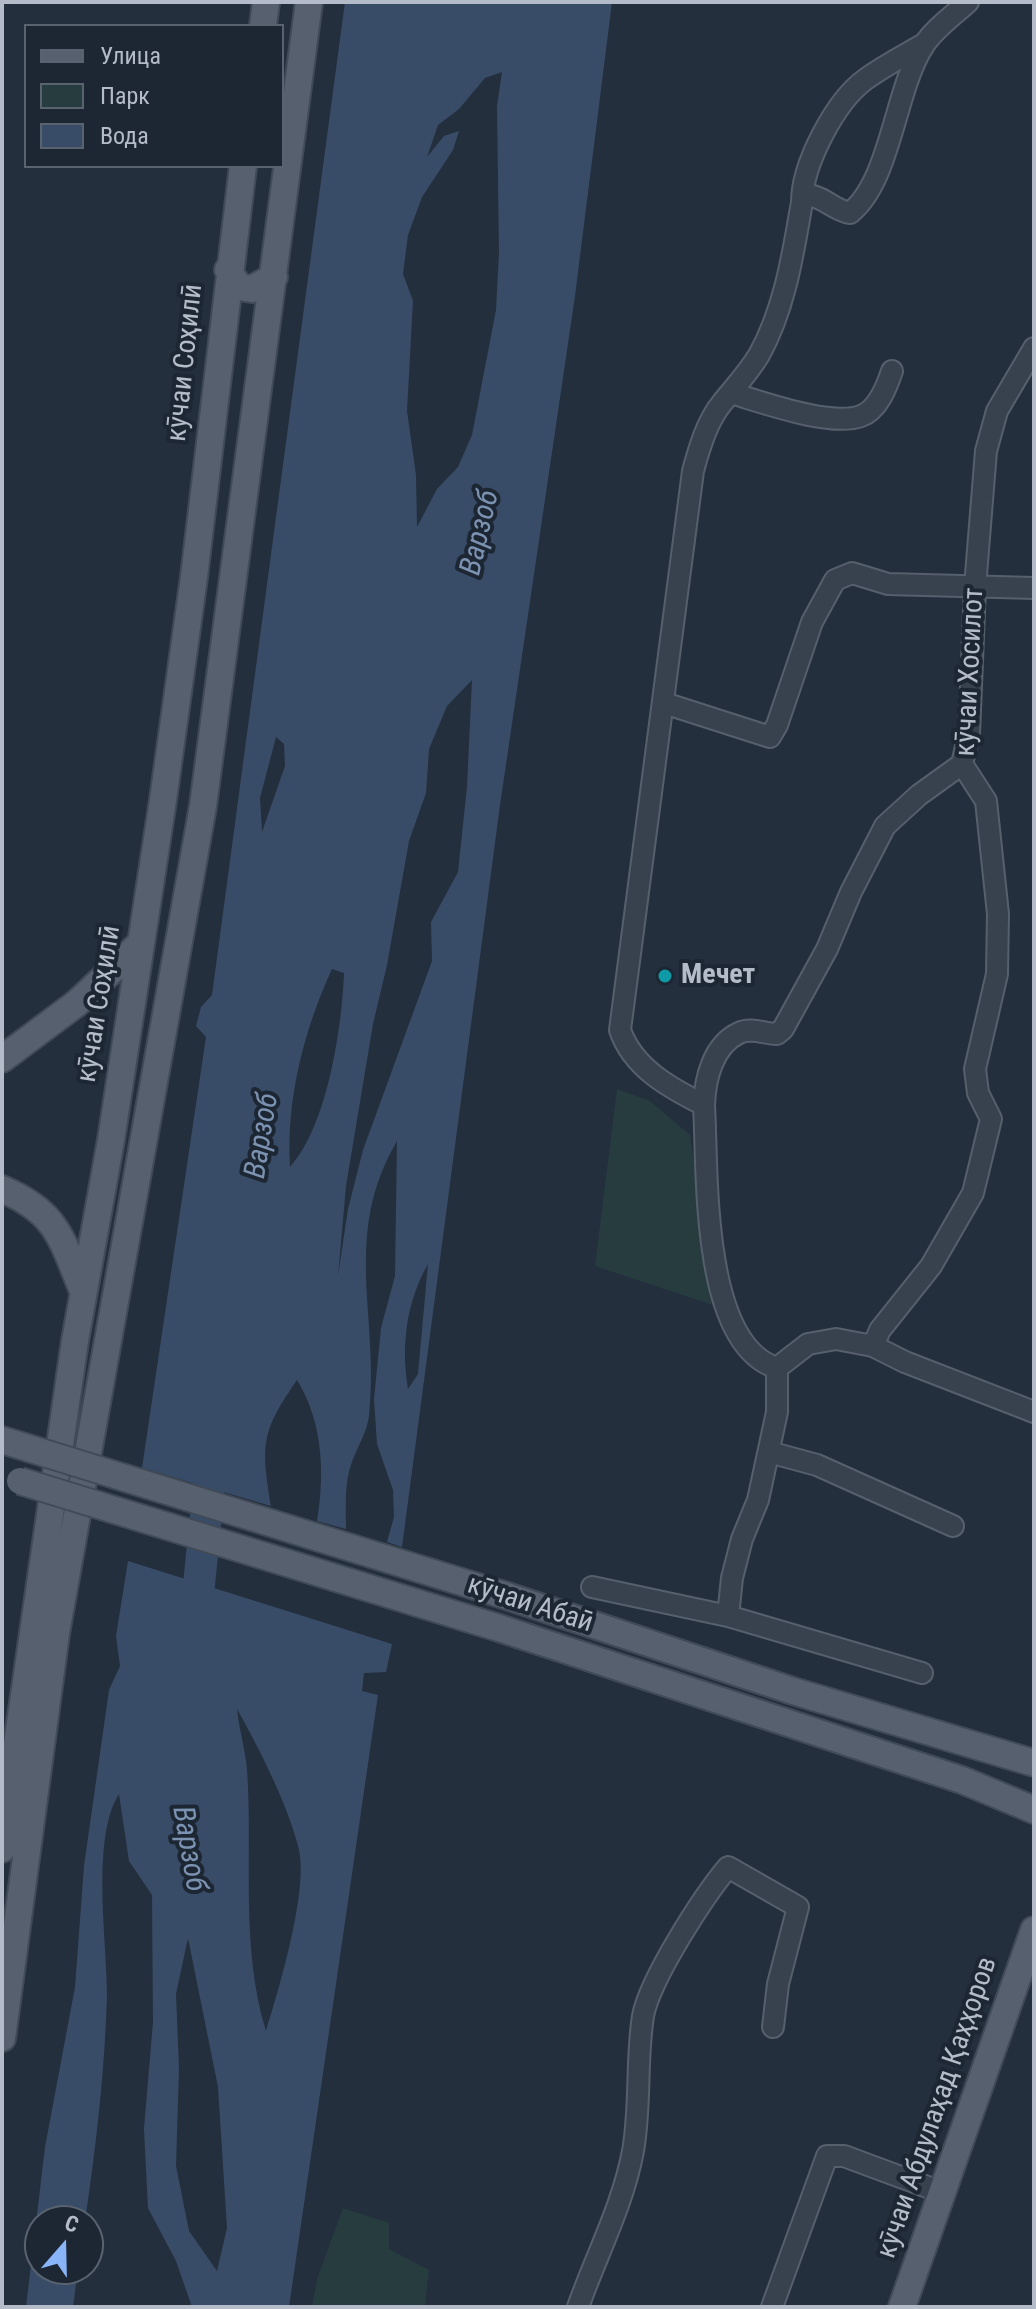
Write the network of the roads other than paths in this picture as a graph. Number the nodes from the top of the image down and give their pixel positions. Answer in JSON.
{"nodes":[{"id":1,"x":266,"y":2,"type":"edge"},
{"id":2,"x":309,"y":2,"type":"edge"},
{"id":3,"x":968,"y":2,"type":"edge"},
{"id":4,"x":263,"y":24,"type":"edge"},
{"id":5,"x":924,"y":44,"type":"junction"},
{"id":6,"x":243,"y":168,"type":"edge"},
{"id":7,"x":802,"y":202,"type":"junction"},
{"id":8,"x":228,"y":270,"type":"junction"},
{"id":9,"x":274,"y":277,"type":"junction"},
{"id":10,"x":1034,"y":348,"type":"edge"},
{"id":11,"x":217,"y":370,"type":"junction"},
{"id":12,"x":892,"y":371,"type":"dead end"},
{"id":13,"x":262,"y":375,"type":"junction"},
{"id":14,"x":1025,"y":383,"type":"edge"},
{"id":15,"x":734,"y":394,"type":"junction"},
{"id":16,"x":975,"y":587,"type":"junction"},
{"id":17,"x":1034,"y":588,"type":"edge"},
{"id":18,"x":664,"y":703,"type":"junction"},
{"id":19,"x":962,"y":764,"type":"junction"},
{"id":20,"x":141,"y":943,"type":"junction"},
{"id":21,"x":2,"y":1059,"type":"edge"},
{"id":22,"x":704,"y":1105,"type":"junction"},
{"id":23,"x":2,"y":1189,"type":"edge"},
{"id":24,"x":83,"y":1291,"type":"junction"},
{"id":25,"x":873,"y":1346,"type":"junction"},
{"id":26,"x":777,"y":1368,"type":"junction"},
{"id":27,"x":1034,"y":1412,"type":"edge"},
{"id":28,"x":2,"y":1440,"type":"edge"},
{"id":29,"x":769,"y":1452,"type":"junction"},
{"id":30,"x":11,"y":1479,"type":"edge"},
{"id":31,"x":953,"y":1526,"type":"dead end"},
{"id":32,"x":592,"y":1587,"type":"dead end"},
{"id":33,"x":728,"y":1616,"type":"junction"},
{"id":34,"x":922,"y":1673,"type":"dead end"},
{"id":35,"x":1034,"y":1763,"type":"edge"},
{"id":36,"x":1034,"y":1810,"type":"edge"},
{"id":37,"x":4,"y":1818,"type":"edge"},
{"id":38,"x":2,"y":1849,"type":"edge"},
{"id":39,"x":1034,"y":1930,"type":"edge"},
{"id":40,"x":773,"y":2027,"type":"dead end"},
{"id":41,"x":2,"y":2038,"type":"edge"},
{"id":42,"x":941,"y":2192,"type":"junction"},
{"id":43,"x":578,"y":2307,"type":"edge"},
{"id":44,"x":772,"y":2307,"type":"edge"},
{"id":45,"x":902,"y":2307,"type":"edge"}],
"edges":[{"from":1,"to":4,"type":"main road"},
{"from":2,"to":9,"type":"main road"},
{"from":3,"to":5,"type":"street"},
{"from":5,"to":7,"type":"street"},
{"from":5,"to":7,"type":"street"},
{"from":6,"to":8,"type":"main road","name":"кӯчаи Соҳилӣ"},
{"from":7,"to":15,"type":"street"},
{"from":8,"to":9,"type":"main road"},
{"from":8,"to":11,"type":"main road","name":"кӯчаи Соҳилӣ"},
{"from":9,"to":13,"type":"main road"},
{"from":10,"to":14,"type":"street","name":"кӯчаи Хосилот"},
{"from":11,"to":13,"type":"main road"},
{"from":11,"to":20,"type":"main road","name":"кӯчаи Соҳилӣ"},
{"from":12,"to":15,"type":"street"},
{"from":13,"to":41,"type":"main road"},
{"from":14,"to":16,"type":"street","name":"кӯчаи Хосилот"},
{"from":15,"to":18,"type":"street"},
{"from":16,"to":17,"type":"street"},
{"from":16,"to":18,"type":"street"},
{"from":16,"to":19,"type":"street","name":"кӯчаи Хосилот"},
{"from":18,"to":22,"type":"street"},
{"from":19,"to":22,"type":"street"},
{"from":19,"to":25,"type":"street","name":"кӯчаи Хосилот"},
{"from":20,"to":21,"type":"main road"},
{"from":20,"to":24,"type":"main road","name":"кӯчаи Соҳилӣ"},
{"from":22,"to":26,"type":"street"},
{"from":23,"to":24,"type":"main road"},
{"from":24,"to":37,"type":"main road","name":"кӯчаи Соҳилӣ"},
{"from":25,"to":26,"type":"street"},
{"from":25,"to":27,"type":"street"},
{"from":26,"to":29,"type":"street"},
{"from":28,"to":35,"type":"main road","name":"кӯчаи Абаӣ","bridge":true},
{"from":29,"to":31,"type":"street"},
{"from":29,"to":33,"type":"street"},
{"from":30,"to":36,"type":"main road","name":"кӯчаи Абаӣ","bridge":true},
{"from":32,"to":33,"type":"street"},
{"from":33,"to":34,"type":"street"},
{"from":37,"to":38,"type":"main road","name":"кӯчаи Соҳилӣ"},
{"from":39,"to":42,"type":"main road","name":"кӯчаи Абдулаҳад Қаҳҳоров"},
{"from":40,"to":43,"type":"street"},
{"from":42,"to":44,"type":"street"},
{"from":42,"to":45,"type":"main road","name":"кӯчаи Абдулаҳад Қаҳҳоров"}]}
